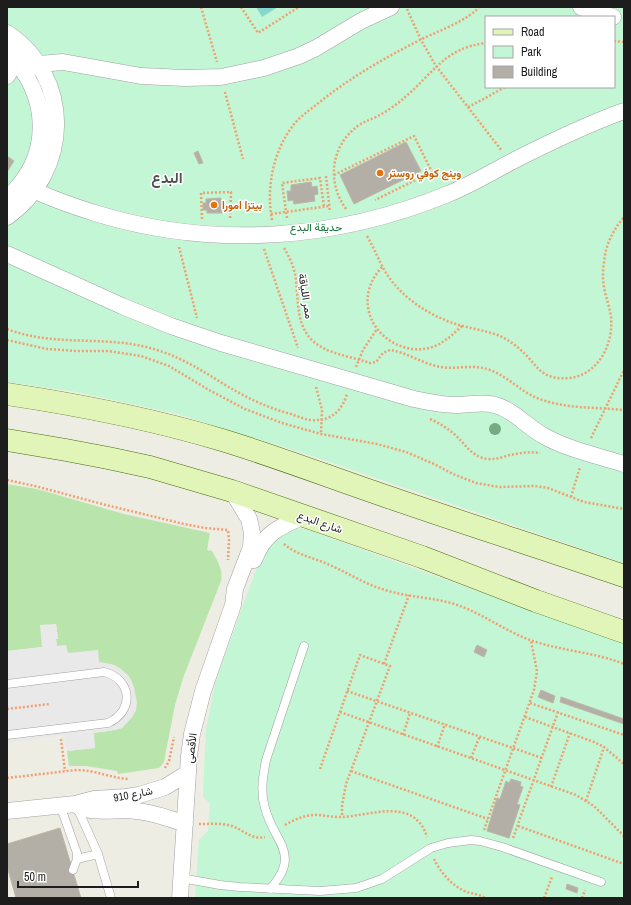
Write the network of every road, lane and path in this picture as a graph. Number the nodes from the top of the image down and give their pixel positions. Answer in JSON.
{"nodes":[{"id":1,"x":242,"y":7,"type":"edge"},
{"id":2,"x":299,"y":7,"type":"edge"},
{"id":3,"x":391,"y":7,"type":"edge"},
{"id":4,"x":406,"y":7,"type":"edge"},
{"id":5,"x":479,"y":7,"type":"edge"},
{"id":6,"x":581,"y":7,"type":"edge"},
{"id":7,"x":610,"y":16,"type":"edge"},
{"id":8,"x":7,"y":33,"type":"edge"},
{"id":9,"x":421,"y":40,"type":"junction"},
{"id":10,"x":485,"y":43,"type":"edge"},
{"id":11,"x":25,"y":48,"type":"junction"},
{"id":12,"x":16,"y":61,"type":"edge"},
{"id":13,"x":38,"y":64,"type":"junction"},
{"id":14,"x":436,"y":66,"type":"junction"},
{"id":15,"x":7,"y":76,"type":"edge"},
{"id":16,"x":503,"y":88,"type":"edge"},
{"id":17,"x":468,"y":106,"type":"junction"},
{"id":18,"x":624,"y":111,"type":"edge"},
{"id":19,"x":510,"y":162,"type":"junction"},
{"id":20,"x":334,"y":175,"type":"junction"},
{"id":21,"x":326,"y":176,"type":"dead end"},
{"id":22,"x":28,"y":187,"type":"junction"},
{"id":23,"x":7,"y":198,"type":"edge"},
{"id":24,"x":370,"y":203,"type":"dead end"},
{"id":25,"x":329,"y":206,"type":"junction"},
{"id":26,"x":324,"y":207,"type":"junction"},
{"id":27,"x":286,"y":212,"type":"junction"},
{"id":28,"x":271,"y":214,"type":"junction"},
{"id":29,"x":7,"y":217,"type":"edge"},
{"id":30,"x":624,"y":217,"type":"edge"},
{"id":31,"x":209,"y":219,"type":"dead end"},
{"id":32,"x":224,"y":219,"type":"dead end"},
{"id":33,"x":358,"y":222,"type":"junction"},
{"id":34,"x":332,"y":228,"type":"junction"},
{"id":35,"x":175,"y":231,"type":"junction"},
{"id":36,"x":283,"y":234,"type":"junction"},
{"id":37,"x":260,"y":235,"type":"junction"},
{"id":38,"x":7,"y":254,"type":"edge"},
{"id":39,"x":382,"y":267,"type":"junction"},
{"id":40,"x":462,"y":326,"type":"junction"},
{"id":41,"x":7,"y":329,"type":"edge"},
{"id":42,"x":377,"y":329,"type":"junction"},
{"id":43,"x":201,"y":336,"type":"junction"},
{"id":44,"x":7,"y":340,"type":"edge"},
{"id":45,"x":359,"y":360,"type":"junction"},
{"id":46,"x":306,"y":367,"type":"junction"},
{"id":47,"x":624,"y":370,"type":"edge"},
{"id":48,"x":352,"y":380,"type":"junction"},
{"id":49,"x":7,"y":394,"type":"edge"},
{"id":50,"x":605,"y":408,"type":"junction"},
{"id":51,"x":624,"y":410,"type":"edge"},
{"id":52,"x":322,"y":420,"type":"junction"},
{"id":53,"x":321,"y":434,"type":"junction"},
{"id":54,"x":7,"y":440,"type":"edge"},
{"id":55,"x":585,"y":452,"type":"junction"},
{"id":56,"x":624,"y":464,"type":"edge"},
{"id":57,"x":7,"y":480,"type":"edge"},
{"id":58,"x":232,"y":491,"type":"junction"},
{"id":59,"x":570,"y":497,"type":"junction"},
{"id":60,"x":624,"y":509,"type":"edge"},
{"id":61,"x":304,"y":516,"type":"junction"},
{"id":62,"x":282,"y":543,"type":"dead end"},
{"id":63,"x":227,"y":566,"type":"dead end"},
{"id":64,"x":624,"y":576,"type":"edge"},
{"id":65,"x":409,"y":595,"type":"junction"},
{"id":66,"x":233,"y":605,"type":"junction"},
{"id":67,"x":624,"y":632,"type":"edge"},
{"id":68,"x":530,"y":640,"type":"junction"},
{"id":69,"x":304,"y":646,"type":"dead end"},
{"id":70,"x":384,"y":664,"type":"junction"},
{"id":71,"x":624,"y":664,"type":"edge"},
{"id":72,"x":7,"y":684,"type":"edge"},
{"id":73,"x":347,"y":691,"type":"junction"},
{"id":74,"x":377,"y":701,"type":"junction"},
{"id":75,"x":530,"y":703,"type":"junction"},
{"id":76,"x":50,"y":704,"type":"dead end"},
{"id":77,"x":7,"y":709,"type":"edge"},
{"id":78,"x":340,"y":712,"type":"junction"},
{"id":79,"x":410,"y":712,"type":"junction"},
{"id":80,"x":558,"y":712,"type":"junction"},
{"id":81,"x":525,"y":717,"type":"junction"},
{"id":82,"x":369,"y":723,"type":"junction"},
{"id":83,"x":445,"y":724,"type":"junction"},
{"id":84,"x":553,"y":727,"type":"junction"},
{"id":85,"x":59,"y":729,"type":"junction"},
{"id":86,"x":570,"y":733,"type":"junction"},
{"id":87,"x":403,"y":734,"type":"junction"},
{"id":88,"x":7,"y":735,"type":"edge"},
{"id":89,"x":174,"y":735,"type":"dead end"},
{"id":90,"x":624,"y":735,"type":"edge"},
{"id":91,"x":480,"y":736,"type":"junction"},
{"id":92,"x":437,"y":747,"type":"junction"},
{"id":93,"x":604,"y":747,"type":"junction"},
{"id":94,"x":513,"y":748,"type":"junction"},
{"id":95,"x":542,"y":758,"type":"junction"},
{"id":96,"x":471,"y":759,"type":"junction"},
{"id":97,"x":624,"y":764,"type":"edge"},
{"id":98,"x":320,"y":769,"type":"dead end"},
{"id":99,"x":65,"y":771,"type":"junction"},
{"id":100,"x":351,"y":771,"type":"junction"},
{"id":101,"x":505,"y":771,"type":"junction"},
{"id":102,"x":160,"y":772,"type":"dead end"},
{"id":103,"x":188,"y":773,"type":"junction"},
{"id":104,"x":7,"y":778,"type":"edge"},
{"id":105,"x":135,"y":779,"type":"dead end"},
{"id":106,"x":534,"y":781,"type":"junction"},
{"id":107,"x":551,"y":787,"type":"junction"},
{"id":108,"x":586,"y":800,"type":"junction"},
{"id":109,"x":68,"y":805,"type":"junction"},
{"id":110,"x":7,"y":811,"type":"edge"},
{"id":111,"x":342,"y":817,"type":"junction"},
{"id":112,"x":488,"y":819,"type":"junction"},
{"id":113,"x":185,"y":824,"type":"junction"},
{"id":114,"x":518,"y":826,"type":"junction"},
{"id":115,"x":275,"y":832,"type":"junction"},
{"id":116,"x":624,"y":836,"type":"edge"},
{"id":117,"x":480,"y":841,"type":"junction"},
{"id":118,"x":431,"y":848,"type":"junction"},
{"id":119,"x":510,"y":850,"type":"junction"},
{"id":120,"x":98,"y":854,"type":"junction"},
{"id":121,"x":77,"y":859,"type":"junction"},
{"id":122,"x":624,"y":864,"type":"edge"},
{"id":123,"x":73,"y":870,"type":"dead end"},
{"id":124,"x":545,"y":875,"type":"dead end"},
{"id":125,"x":552,"y":877,"type":"junction"},
{"id":126,"x":181,"y":878,"type":"junction"},
{"id":127,"x":558,"y":880,"type":"dead end"},
{"id":128,"x":601,"y":882,"type":"dead end"},
{"id":129,"x":578,"y":887,"type":"dead end"},
{"id":130,"x":270,"y":889,"type":"junction"},
{"id":131,"x":111,"y":898,"type":"edge"},
{"id":132,"x":180,"y":898,"type":"edge"},
{"id":133,"x":485,"y":898,"type":"edge"},
{"id":134,"x":544,"y":898,"type":"edge"},
{"id":135,"x":582,"y":898,"type":"edge"}],
"edges":[{"from":1,"to":2,"type":"path"},
{"from":3,"to":13,"type":"street"},
{"from":4,"to":9,"type":"path"},
{"from":5,"to":9,"type":"path","name":"ممر اللياقة"},
{"from":6,"to":7,"type":"street"},
{"from":8,"to":11,"type":"street"},
{"from":9,"to":14,"type":"path"},
{"from":9,"to":28,"type":"path","name":"ممر اللياقة"},
{"from":10,"to":14,"type":"path"},
{"from":11,"to":12,"type":"street"},
{"from":11,"to":13,"type":"street"},
{"from":12,"to":13,"type":"street"},
{"from":12,"to":15,"type":"street"},
{"from":12,"to":22,"type":"street"},
{"from":13,"to":22,"type":"street"},
{"from":14,"to":17,"type":"path"},
{"from":14,"to":20,"type":"path"},
{"from":16,"to":17,"type":"path"},
{"from":17,"to":19,"type":"path"},
{"from":18,"to":19,"type":"street"},
{"from":19,"to":33,"type":"street"},
{"from":20,"to":24,"type":"path"},
{"from":20,"to":33,"type":"path"},
{"from":21,"to":25,"type":"path"},
{"from":22,"to":23,"type":"street"},
{"from":22,"to":29,"type":"street"},
{"from":22,"to":35,"type":"street"},
{"from":25,"to":26,"type":"path"},
{"from":25,"to":34,"type":"path"},
{"from":26,"to":27,"type":"path"},
{"from":26,"to":27,"type":"path"},
{"from":27,"to":28,"type":"path"},
{"from":27,"to":36,"type":"path"},
{"from":28,"to":36,"type":"path","name":"ممر اللياقة"},
{"from":30,"to":40,"type":"path"},
{"from":31,"to":32,"type":"path"},
{"from":33,"to":34,"type":"street"},
{"from":33,"to":39,"type":"path"},
{"from":34,"to":36,"type":"street"},
{"from":35,"to":37,"type":"street"},
{"from":35,"to":43,"type":"path"},
{"from":36,"to":37,"type":"street"},
{"from":36,"to":45,"type":"path","name":"ممر اللياقة"},
{"from":37,"to":46,"type":"path"},
{"from":38,"to":43,"type":"street"},
{"from":39,"to":40,"type":"path"},
{"from":39,"to":42,"type":"path"},
{"from":40,"to":42,"type":"path"},
{"from":41,"to":52,"type":"path"},
{"from":42,"to":45,"type":"path"},
{"from":43,"to":46,"type":"street"},
{"from":44,"to":53,"type":"path"},
{"from":45,"to":48,"type":"path"},
{"from":45,"to":50,"type":"path","name":"ممر اللياقة"},
{"from":46,"to":48,"type":"street"},
{"from":46,"to":52,"type":"path"},
{"from":47,"to":50,"type":"path"},
{"from":48,"to":52,"type":"path"},
{"from":48,"to":55,"type":"street"},
{"from":49,"to":64,"type":"main road"},
{"from":50,"to":51,"type":"path","name":"ممر اللياقة"},
{"from":50,"to":55,"type":"path"},
{"from":52,"to":53,"type":"path"},
{"from":53,"to":59,"type":"path"},
{"from":54,"to":58,"type":"main road","name":"شارع البدع"},
{"from":55,"to":56,"type":"street"},
{"from":55,"to":59,"type":"path"},
{"from":57,"to":63,"type":"path"},
{"from":58,"to":61,"type":"main road","name":"شارع البدع"},
{"from":58,"to":66,"type":"street","name":"الأقصى"},
{"from":59,"to":60,"type":"path"},
{"from":61,"to":66,"type":"street","name":"الأقصى"},
{"from":61,"to":67,"type":"main road","name":"شارع البدع"},
{"from":62,"to":65,"type":"path"},
{"from":65,"to":68,"type":"path"},
{"from":65,"to":70,"type":"path"},
{"from":66,"to":103,"type":"street","name":"الأقصى"},
{"from":68,"to":71,"type":"path"},
{"from":68,"to":75,"type":"path"},
{"from":69,"to":115,"type":"lane"},
{"from":70,"to":73,"type":"path"},
{"from":70,"to":74,"type":"path"},
{"from":72,"to":85,"type":"lane"},
{"from":73,"to":74,"type":"path"},
{"from":73,"to":78,"type":"path"},
{"from":74,"to":79,"type":"path"},
{"from":74,"to":82,"type":"path"},
{"from":75,"to":80,"type":"path"},
{"from":75,"to":81,"type":"path"},
{"from":76,"to":77,"type":"path"},
{"from":78,"to":82,"type":"path"},
{"from":78,"to":98,"type":"path"},
{"from":79,"to":83,"type":"path"},
{"from":79,"to":87,"type":"path"},
{"from":80,"to":84,"type":"path"},
{"from":80,"to":90,"type":"path"},
{"from":81,"to":84,"type":"path"},
{"from":81,"to":94,"type":"path"},
{"from":82,"to":87,"type":"path"},
{"from":82,"to":100,"type":"path"},
{"from":83,"to":91,"type":"path"},
{"from":83,"to":92,"type":"path"},
{"from":84,"to":86,"type":"path"},
{"from":84,"to":95,"type":"path"},
{"from":85,"to":88,"type":"lane"},
{"from":85,"to":99,"type":"path"},
{"from":86,"to":93,"type":"path"},
{"from":86,"to":107,"type":"path"},
{"from":87,"to":92,"type":"path"},
{"from":89,"to":102,"type":"path"},
{"from":91,"to":94,"type":"path"},
{"from":91,"to":96,"type":"path"},
{"from":92,"to":96,"type":"path"},
{"from":93,"to":97,"type":"path"},
{"from":93,"to":108,"type":"path"},
{"from":94,"to":95,"type":"path"},
{"from":94,"to":101,"type":"path"},
{"from":95,"to":106,"type":"path"},
{"from":96,"to":101,"type":"path"},
{"from":99,"to":104,"type":"path"},
{"from":99,"to":105,"type":"path"},
{"from":100,"to":111,"type":"path"},
{"from":100,"to":112,"type":"path"},
{"from":101,"to":106,"type":"path"},
{"from":101,"to":112,"type":"path"},
{"from":103,"to":109,"type":"street","name":"شارع 910"},
{"from":103,"to":113,"type":"street","name":"الأقصى"},
{"from":106,"to":107,"type":"path"},
{"from":106,"to":114,"type":"path"},
{"from":107,"to":108,"type":"path"},
{"from":108,"to":116,"type":"path"},
{"from":109,"to":110,"type":"street","name":"شارع 910"},
{"from":109,"to":113,"type":"street","name":"شارع 910"},
{"from":109,"to":120,"type":"lane"},
{"from":109,"to":121,"type":"lane"},
{"from":111,"to":115,"type":"path"},
{"from":111,"to":118,"type":"path"},
{"from":112,"to":117,"type":"path"},
{"from":113,"to":115,"type":"path"},
{"from":113,"to":126,"type":"street","name":"الأقصى"},
{"from":114,"to":119,"type":"path"},
{"from":114,"to":122,"type":"path"},
{"from":115,"to":130,"type":"lane"},
{"from":117,"to":118,"type":"lane"},
{"from":117,"to":119,"type":"lane"},
{"from":118,"to":130,"type":"lane"},
{"from":118,"to":133,"type":"path"},
{"from":119,"to":128,"type":"lane"},
{"from":120,"to":121,"type":"lane"},
{"from":120,"to":131,"type":"lane"},
{"from":121,"to":123,"type":"lane"},
{"from":124,"to":125,"type":"path"},
{"from":125,"to":127,"type":"path"},
{"from":125,"to":134,"type":"path"},
{"from":126,"to":130,"type":"lane"},
{"from":126,"to":132,"type":"street","name":"الأقصى"},
{"from":129,"to":135,"type":"path"}]}
